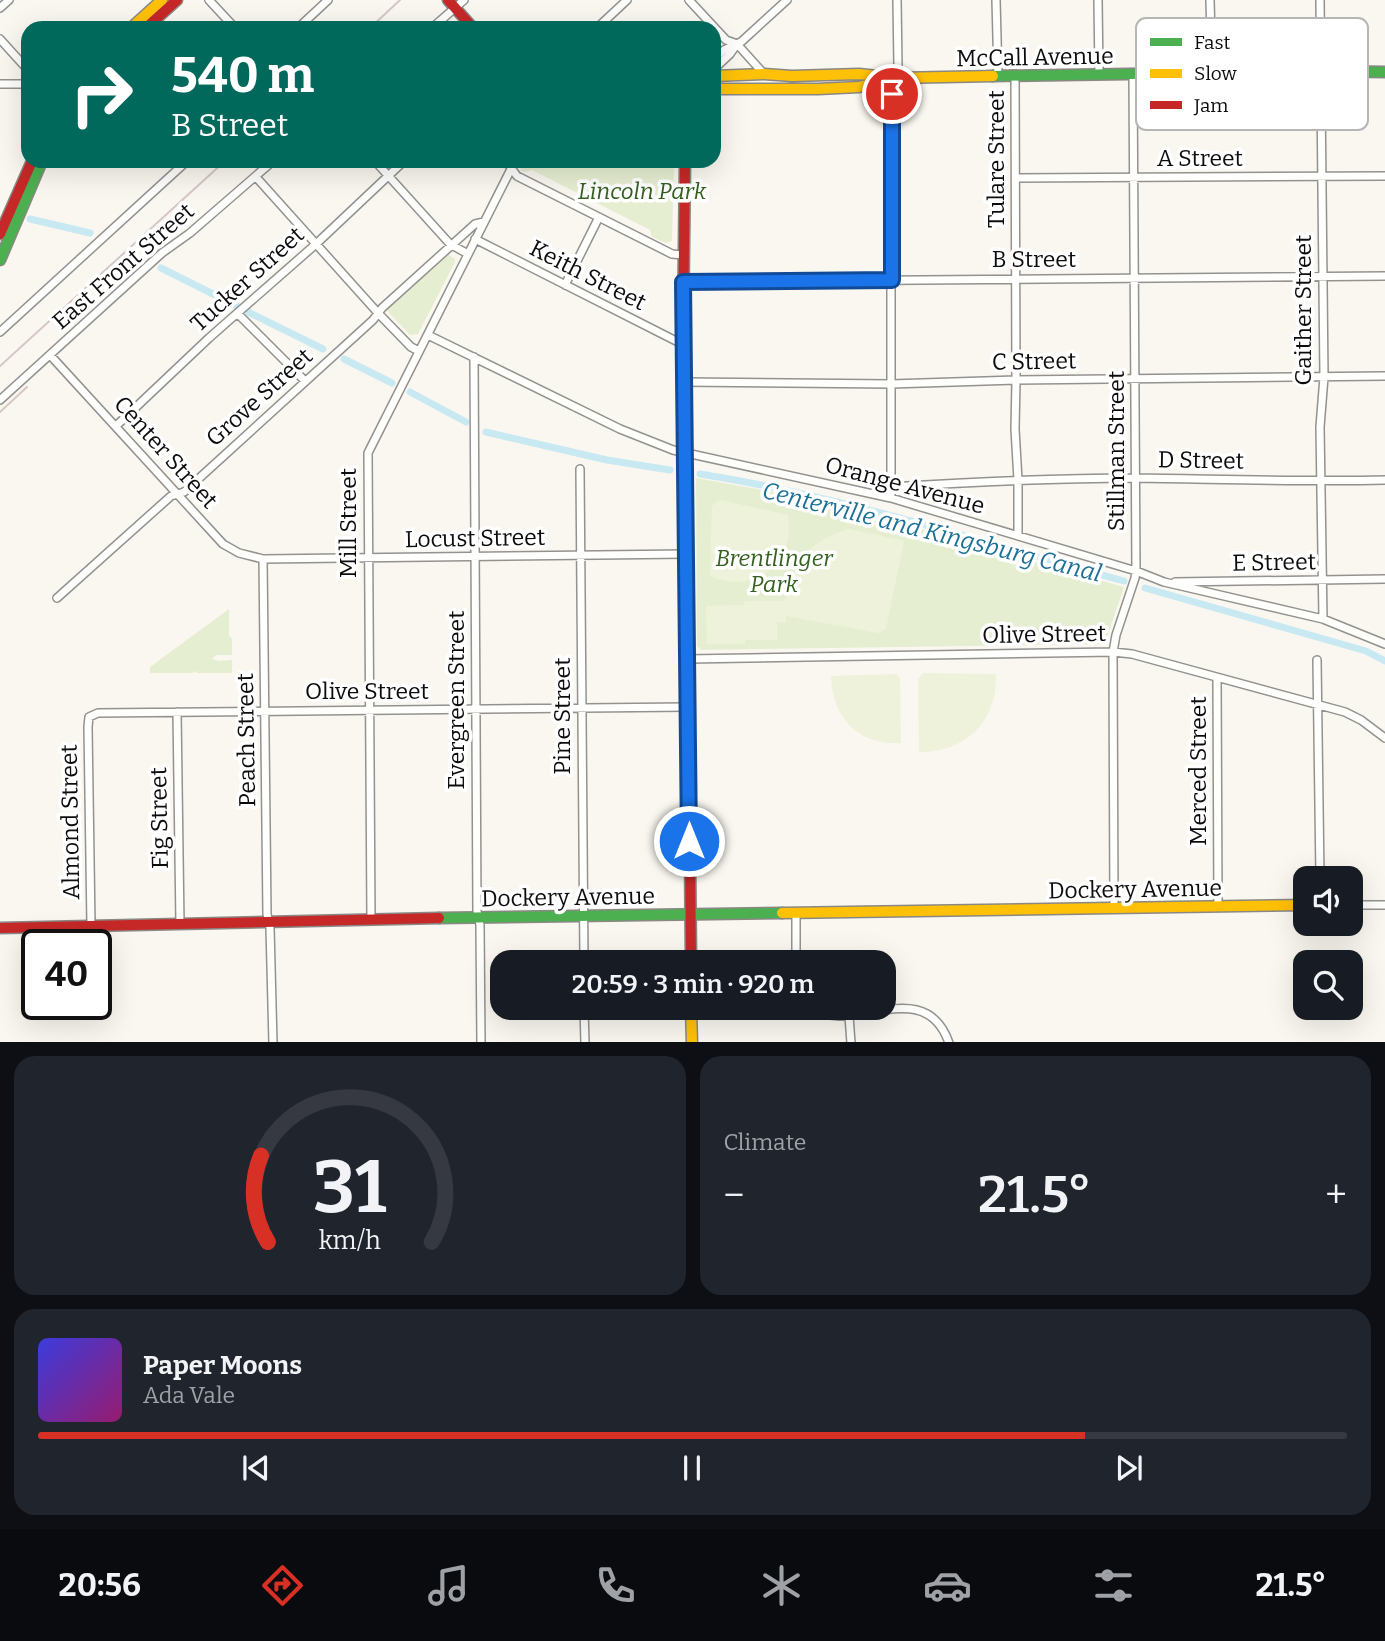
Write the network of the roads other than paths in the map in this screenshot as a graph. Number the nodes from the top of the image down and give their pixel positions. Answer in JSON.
{"nodes":[{"id":1,"x":9,"y":0,"type":"edge"},
{"id":2,"x":162,"y":0,"type":"edge"},
{"id":3,"x":177,"y":0,"type":"edge"},
{"id":4,"x":208,"y":0,"type":"edge"},
{"id":5,"x":328,"y":0,"type":"edge"},
{"id":6,"x":464,"y":0,"type":"edge"},
{"id":7,"x":627,"y":0,"type":"edge"},
{"id":8,"x":689,"y":0,"type":"edge"},
{"id":9,"x":787,"y":0,"type":"edge"},
{"id":10,"x":897,"y":0,"type":"edge"},
{"id":11,"x":996,"y":0,"type":"edge"},
{"id":12,"x":1098,"y":0,"type":"edge"},
{"id":13,"x":1210,"y":0,"type":"edge"},
{"id":14,"x":1320,"y":0,"type":"edge"},
{"id":15,"x":451,"y":4,"type":"edge"},
{"id":16,"x":0,"y":8,"type":"edge"},
{"id":17,"x":1210,"y":18,"type":"edge"},
{"id":18,"x":1320,"y":18,"type":"edge"},
{"id":19,"x":139,"y":21,"type":"edge"},
{"id":20,"x":154,"y":21,"type":"edge"},
{"id":21,"x":228,"y":21,"type":"edge"},
{"id":22,"x":306,"y":21,"type":"edge"},
{"id":23,"x":438,"y":21,"type":"edge"},
{"id":24,"x":467,"y":21,"type":"edge"},
{"id":25,"x":604,"y":21,"type":"edge"},
{"id":26,"x":708,"y":21,"type":"edge"},
{"id":27,"x":721,"y":35,"type":"edge"},
{"id":28,"x":0,"y":39,"type":"edge"},
{"id":29,"x":737,"y":44,"type":"junction"},
{"id":30,"x":721,"y":53,"type":"edge"},
{"id":31,"x":21,"y":62,"type":"edge"},
{"id":32,"x":721,"y":62,"type":"edge"},
{"id":33,"x":764,"y":74,"type":"junction"},
{"id":34,"x":1015,"y":75,"type":"junction"},
{"id":35,"x":1099,"y":75,"type":"junction"},
{"id":36,"x":1133,"y":75,"type":"junction"},
{"id":37,"x":1136,"y":75,"type":"edge"},
{"id":38,"x":721,"y":76,"type":"edge"},
{"id":39,"x":998,"y":76,"type":"junction"},
{"id":40,"x":897,"y":79,"type":"junction"},
{"id":41,"x":0,"y":84,"type":"edge"},
{"id":42,"x":21,"y":84,"type":"edge"},
{"id":43,"x":721,"y":89,"type":"edge"},
{"id":44,"x":1322,"y":130,"type":"edge"},
{"id":45,"x":29,"y":168,"type":"edge"},
{"id":46,"x":39,"y":168,"type":"edge"},
{"id":47,"x":179,"y":168,"type":"edge"},
{"id":48,"x":266,"y":168,"type":"edge"},
{"id":49,"x":381,"y":168,"type":"edge"},
{"id":50,"x":397,"y":168,"type":"edge"},
{"id":51,"x":511,"y":168,"type":"edge"},
{"id":52,"x":514,"y":168,"type":"edge"},
{"id":53,"x":685,"y":168,"type":"edge"},
{"id":54,"x":388,"y":176,"type":"junction"},
{"id":55,"x":1385,"y":176,"type":"edge"},
{"id":56,"x":256,"y":177,"type":"junction"},
{"id":57,"x":1133,"y":177,"type":"junction"},
{"id":58,"x":1323,"y":177,"type":"junction"},
{"id":59,"x":1016,"y":178,"type":"junction"},
{"id":60,"x":600,"y":217,"type":"junction"},
{"id":61,"x":484,"y":222,"type":"junction"},
{"id":62,"x":0,"y":234,"type":"edge"},
{"id":63,"x":475,"y":239,"type":"junction"},
{"id":64,"x":316,"y":244,"type":"junction"},
{"id":65,"x":450,"y":244,"type":"junction"},
{"id":66,"x":468,"y":254,"type":"junction"},
{"id":67,"x":683,"y":255,"type":"junction"},
{"id":68,"x":0,"y":260,"type":"edge"},
{"id":69,"x":1385,"y":276,"type":"edge"},
{"id":70,"x":1323,"y":277,"type":"junction"},
{"id":71,"x":1016,"y":278,"type":"junction"},
{"id":72,"x":1134,"y":278,"type":"junction"},
{"id":73,"x":892,"y":280,"type":"junction"},
{"id":74,"x":683,"y":282,"type":"junction"},
{"id":75,"x":565,"y":285,"type":"junction"},
{"id":76,"x":378,"y":313,"type":"junction"},
{"id":77,"x":238,"y":314,"type":"junction"},
{"id":78,"x":0,"y":332,"type":"edge"},
{"id":79,"x":428,"y":335,"type":"junction"},
{"id":80,"x":684,"y":345,"type":"junction"},
{"id":81,"x":419,"y":351,"type":"junction"},
{"id":82,"x":50,"y":355,"type":"junction"},
{"id":83,"x":474,"y":357,"type":"junction"},
{"id":84,"x":1385,"y":376,"type":"edge"},
{"id":85,"x":1324,"y":377,"type":"junction"},
{"id":86,"x":1135,"y":378,"type":"junction"},
{"id":87,"x":1016,"y":380,"type":"junction"},
{"id":88,"x":305,"y":381,"type":"junction"},
{"id":89,"x":684,"y":382,"type":"junction"},
{"id":90,"x":891,"y":384,"type":"junction"},
{"id":91,"x":0,"y":400,"type":"edge"},
{"id":92,"x":116,"y":426,"type":"junction"},
{"id":93,"x":685,"y":452,"type":"junction"},
{"id":94,"x":580,"y":469,"type":"dead end"},
{"id":95,"x":1135,"y":478,"type":"junction"},
{"id":96,"x":1018,"y":480,"type":"junction"},
{"id":97,"x":1385,"y":480,"type":"edge"},
{"id":98,"x":1321,"y":482,"type":"junction"},
{"id":99,"x":891,"y":486,"type":"junction"},
{"id":100,"x":178,"y":494,"type":"junction"},
{"id":101,"x":891,"y":498,"type":"junction"},
{"id":102,"x":1018,"y":536,"type":"junction"},
{"id":103,"x":687,"y":554,"type":"junction"},
{"id":104,"x":581,"y":556,"type":"junction"},
{"id":105,"x":475,"y":557,"type":"junction"},
{"id":106,"x":368,"y":558,"type":"junction"},
{"id":107,"x":263,"y":559,"type":"junction"},
{"id":108,"x":1136,"y":571,"type":"junction"},
{"id":109,"x":1385,"y":579,"type":"edge"},
{"id":110,"x":1322,"y":580,"type":"junction"},
{"id":111,"x":1164,"y":582,"type":"junction"},
{"id":112,"x":57,"y":598,"type":"dead end"},
{"id":113,"x":1323,"y":619,"type":"junction"},
{"id":114,"x":1385,"y":644,"type":"edge"},
{"id":115,"x":1113,"y":652,"type":"junction"},
{"id":116,"x":688,"y":659,"type":"junction"},
{"id":117,"x":1317,"y":660,"type":"dead end"},
{"id":118,"x":1217,"y":678,"type":"junction"},
{"id":119,"x":1318,"y":704,"type":"junction"},
{"id":120,"x":688,"y":707,"type":"junction"},
{"id":121,"x":582,"y":708,"type":"junction"},
{"id":122,"x":369,"y":710,"type":"junction"},
{"id":123,"x":476,"y":710,"type":"junction"},
{"id":124,"x":264,"y":711,"type":"junction"},
{"id":125,"x":177,"y":712,"type":"junction"},
{"id":126,"x":89,"y":717,"type":"joint"},
{"id":127,"x":1385,"y":738,"type":"edge"},
{"id":128,"x":1320,"y":866,"type":"edge"},
{"id":129,"x":1293,"y":905,"type":"edge"},
{"id":130,"x":1363,"y":905,"type":"edge"},
{"id":131,"x":1385,"y":905,"type":"edge"},
{"id":132,"x":1218,"y":906,"type":"junction"},
{"id":133,"x":1114,"y":909,"type":"junction"},
{"id":134,"x":796,"y":913,"type":"junction"},
{"id":135,"x":690,"y":915,"type":"junction"},
{"id":136,"x":583,"y":916,"type":"junction"},
{"id":137,"x":478,"y":918,"type":"junction"},
{"id":138,"x":371,"y":919,"type":"junction"},
{"id":139,"x":268,"y":920,"type":"junction"},
{"id":140,"x":180,"y":925,"type":"junction"},
{"id":141,"x":0,"y":926,"type":"edge"},
{"id":142,"x":91,"y":926,"type":"junction"},
{"id":143,"x":584,"y":950,"type":"edge"},
{"id":144,"x":691,"y":950,"type":"edge"},
{"id":145,"x":796,"y":950,"type":"edge"},
{"id":146,"x":896,"y":1008,"type":"edge"},
{"id":147,"x":584,"y":1020,"type":"edge"},
{"id":148,"x":691,"y":1020,"type":"edge"},
{"id":149,"x":849,"y":1020,"type":"edge"},
{"id":150,"x":273,"y":1042,"type":"edge"},
{"id":151,"x":481,"y":1042,"type":"edge"},
{"id":152,"x":585,"y":1042,"type":"edge"},
{"id":153,"x":692,"y":1042,"type":"edge"},
{"id":154,"x":852,"y":1042,"type":"edge"},
{"id":155,"x":949,"y":1042,"type":"edge"}],
"edges":[{"from":1,"to":16,"type":"street"},
{"from":2,"to":19,"type":"street"},
{"from":3,"to":20,"type":"street"},
{"from":4,"to":21,"type":"street"},
{"from":5,"to":22,"type":"street"},
{"from":6,"to":15,"type":"street"},
{"from":7,"to":25,"type":"street"},
{"from":8,"to":26,"type":"street"},
{"from":9,"to":29,"type":"street"},
{"from":10,"to":40,"type":"street"},
{"from":11,"to":39,"type":"street","name":"Tulare Street"},
{"from":12,"to":35,"type":"street"},
{"from":13,"to":17,"type":"street"},
{"from":14,"to":18,"type":"street","name":"Gaither Street"},
{"from":15,"to":23,"type":"street"},
{"from":15,"to":24,"type":"street"},
{"from":27,"to":29,"type":"street"},
{"from":28,"to":31,"type":"street"},
{"from":29,"to":30,"type":"street"},
{"from":29,"to":32,"type":"street"},
{"from":29,"to":33,"type":"street"},
{"from":33,"to":38,"type":"street","name":"McCall Avenue"},
{"from":33,"to":40,"type":"street","name":"McCall Avenue"},
{"from":34,"to":35,"type":"street","name":"McCall Avenue"},
{"from":34,"to":39,"type":"street","name":"McCall Avenue"},
{"from":34,"to":59,"type":"street","name":"Tulare Street"},
{"from":35,"to":36,"type":"street","name":"McCall Avenue"},
{"from":36,"to":37,"type":"street","name":"McCall Avenue"},
{"from":36,"to":57,"type":"street","name":"Stillman Street"},
{"from":39,"to":40,"type":"street","name":"McCall Avenue"},
{"from":40,"to":43,"type":"street","name":"McCall Avenue"},
{"from":40,"to":73,"type":"street"},
{"from":41,"to":42,"type":"street"},
{"from":44,"to":58,"type":"street","name":"Gaither Street"},
{"from":45,"to":62,"type":"street"},
{"from":46,"to":68,"type":"street"},
{"from":47,"to":78,"type":"street"},
{"from":48,"to":56,"type":"street","name":"East Front Street"},
{"from":49,"to":54,"type":"street"},
{"from":50,"to":54,"type":"street","name":"Tucker Street"},
{"from":51,"to":61,"type":"street","name":"Mill Street"},
{"from":52,"to":60,"type":"street"},
{"from":53,"to":67,"type":"street"},
{"from":54,"to":64,"type":"street","name":"Tucker Street"},
{"from":54,"to":65,"type":"street"},
{"from":55,"to":58,"type":"street","name":"A Street"},
{"from":56,"to":64,"type":"street"},
{"from":56,"to":82,"type":"street","name":"East Front Street"},
{"from":57,"to":58,"type":"street","name":"A Street"},
{"from":57,"to":59,"type":"street","name":"A Street"},
{"from":57,"to":72,"type":"street","name":"Stillman Street"},
{"from":58,"to":70,"type":"street","name":"Gaither Street"},
{"from":59,"to":71,"type":"street","name":"Tulare Street"},
{"from":60,"to":67,"type":"street"},
{"from":60,"to":75,"type":"street"},
{"from":61,"to":63,"type":"street","name":"Mill Street"},
{"from":61,"to":65,"type":"street","name":"Grove Street"},
{"from":63,"to":66,"type":"street","name":"Mill Street"},
{"from":63,"to":75,"type":"street","name":"Keith Street"},
{"from":64,"to":76,"type":"street"},
{"from":64,"to":77,"type":"street","name":"Tucker Street"},
{"from":65,"to":66,"type":"street"},
{"from":65,"to":76,"type":"street","name":"Grove Street"},
{"from":66,"to":79,"type":"street","name":"Mill Street"},
{"from":67,"to":74,"type":"street"},
{"from":69,"to":70,"type":"street","name":"B Street"},
{"from":70,"to":72,"type":"street","name":"B Street"},
{"from":70,"to":85,"type":"street","name":"Gaither Street"},
{"from":71,"to":72,"type":"street","name":"B Street"},
{"from":71,"to":73,"type":"street","name":"B Street"},
{"from":71,"to":87,"type":"street","name":"Tulare Street"},
{"from":72,"to":86,"type":"street","name":"Stillman Street"},
{"from":73,"to":74,"type":"street","name":"B Street"},
{"from":73,"to":90,"type":"street"},
{"from":74,"to":80,"type":"street"},
{"from":75,"to":80,"type":"street","name":"Keith Street"},
{"from":76,"to":81,"type":"street"},
{"from":76,"to":88,"type":"street","name":"Grove Street"},
{"from":77,"to":88,"type":"street"},
{"from":77,"to":92,"type":"street","name":"Tucker Street"},
{"from":79,"to":81,"type":"street","name":"Mill Street"},
{"from":79,"to":83,"type":"street","name":"Orange Avenue"},
{"from":80,"to":89,"type":"street"},
{"from":81,"to":106,"type":"street","name":"Mill Street"},
{"from":82,"to":91,"type":"street","name":"East Front Street"},
{"from":82,"to":92,"type":"street","name":"Center Street"},
{"from":83,"to":93,"type":"street","name":"Orange Avenue"},
{"from":83,"to":105,"type":"street","name":"Evergreen Street"},
{"from":84,"to":85,"type":"street","name":"C Street"},
{"from":85,"to":86,"type":"street","name":"C Street"},
{"from":85,"to":98,"type":"street","name":"Gaither Street"},
{"from":86,"to":87,"type":"street","name":"C Street"},
{"from":86,"to":95,"type":"street","name":"Stillman Street"},
{"from":87,"to":90,"type":"street","name":"C Street"},
{"from":87,"to":96,"type":"street","name":"Tulare Street"},
{"from":88,"to":100,"type":"street","name":"Grove Street"},
{"from":89,"to":90,"type":"street","name":"C Street"},
{"from":89,"to":93,"type":"street"},
{"from":90,"to":99,"type":"street"},
{"from":92,"to":100,"type":"street","name":"Center Street"},
{"from":93,"to":101,"type":"street","name":"Orange Avenue"},
{"from":93,"to":103,"type":"street"},
{"from":94,"to":104,"type":"street","name":"Pine Street"},
{"from":95,"to":96,"type":"street","name":"D Street"},
{"from":95,"to":98,"type":"street","name":"D Street"},
{"from":95,"to":108,"type":"street","name":"Stillman Street"},
{"from":96,"to":99,"type":"street","name":"D Street"},
{"from":96,"to":102,"type":"street","name":"Tulare Street"},
{"from":97,"to":98,"type":"street","name":"D Street"},
{"from":98,"to":110,"type":"street","name":"Gaither Street"},
{"from":99,"to":101,"type":"street"},
{"from":100,"to":107,"type":"street","name":"Center Street"},
{"from":100,"to":112,"type":"street","name":"Grove Street"},
{"from":101,"to":102,"type":"street","name":"Orange Avenue"},
{"from":102,"to":108,"type":"street","name":"Orange Avenue"},
{"from":103,"to":104,"type":"street","name":"Locust Street"},
{"from":103,"to":116,"type":"street"},
{"from":104,"to":105,"type":"street","name":"Locust Street"},
{"from":104,"to":121,"type":"street","name":"Pine Street"},
{"from":105,"to":106,"type":"street","name":"Locust Street"},
{"from":105,"to":123,"type":"street","name":"Evergreen Street"},
{"from":106,"to":107,"type":"street","name":"Locust Street"},
{"from":106,"to":122,"type":"street","name":"Mill Street"},
{"from":107,"to":124,"type":"street","name":"Peach Street"},
{"from":108,"to":111,"type":"street","name":"Orange Avenue"},
{"from":108,"to":115,"type":"street","name":"Stillman Street"},
{"from":109,"to":110,"type":"street","name":"E Street"},
{"from":110,"to":111,"type":"street","name":"E Street"},
{"from":110,"to":113,"type":"street","name":"Gaither Street"},
{"from":111,"to":113,"type":"street","name":"Orange Avenue"},
{"from":113,"to":114,"type":"street","name":"Orange Avenue"},
{"from":115,"to":116,"type":"street","name":"Olive Street"},
{"from":115,"to":118,"type":"street","name":"Olive Street"},
{"from":115,"to":133,"type":"street","name":"Stillman Street"},
{"from":116,"to":120,"type":"street"},
{"from":117,"to":119,"type":"street"},
{"from":118,"to":119,"type":"street","name":"Olive Street"},
{"from":118,"to":132,"type":"street","name":"Merced Street"},
{"from":119,"to":127,"type":"street","name":"Olive Street"},
{"from":119,"to":128,"type":"street"},
{"from":120,"to":121,"type":"street","name":"Olive Street"},
{"from":120,"to":135,"type":"street"},
{"from":121,"to":123,"type":"street","name":"Olive Street"},
{"from":121,"to":136,"type":"street","name":"Pine Street"},
{"from":122,"to":123,"type":"street","name":"Olive Street"},
{"from":122,"to":124,"type":"street","name":"Olive Street"},
{"from":122,"to":138,"type":"street","name":"Mill Street"},
{"from":123,"to":137,"type":"street","name":"Evergreen Street"},
{"from":124,"to":125,"type":"street","name":"Olive Street"},
{"from":124,"to":139,"type":"street","name":"Peach Street"},
{"from":125,"to":126,"type":"street","name":"Olive Street"},
{"from":125,"to":140,"type":"street","name":"Fig Street"},
{"from":126,"to":142,"type":"street","name":"Almond Street"},
{"from":129,"to":132,"type":"street","name":"Dockery Avenue"},
{"from":130,"to":131,"type":"street"},
{"from":132,"to":133,"type":"street","name":"Dockery Avenue"},
{"from":133,"to":134,"type":"street","name":"Dockery Avenue"},
{"from":134,"to":135,"type":"street","name":"Dockery Avenue"},
{"from":134,"to":145,"type":"street"},
{"from":135,"to":136,"type":"street","name":"Dockery Avenue"},
{"from":135,"to":144,"type":"street"},
{"from":136,"to":137,"type":"street","name":"Dockery Avenue"},
{"from":136,"to":143,"type":"street","name":"Pine Street"},
{"from":137,"to":138,"type":"street","name":"Dockery Avenue"},
{"from":137,"to":151,"type":"street","name":"Evergreen Street"},
{"from":138,"to":139,"type":"street","name":"Dockery Avenue"},
{"from":139,"to":140,"type":"street","name":"Dockery Avenue"},
{"from":139,"to":150,"type":"street","name":"Peach Street"},
{"from":140,"to":142,"type":"street","name":"Dockery Avenue"},
{"from":141,"to":142,"type":"street","name":"Dockery Avenue"},
{"from":146,"to":155,"type":"street"},
{"from":147,"to":152,"type":"street"},
{"from":148,"to":153,"type":"street"},
{"from":149,"to":154,"type":"street"}]}
